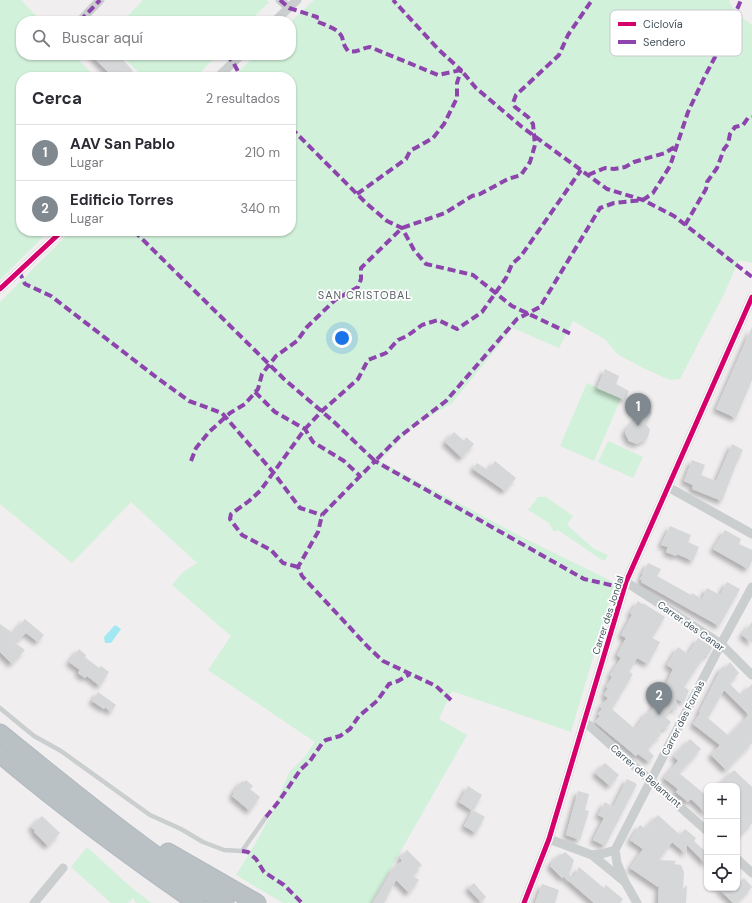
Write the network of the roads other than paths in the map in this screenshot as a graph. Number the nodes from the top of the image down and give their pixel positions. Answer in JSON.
{"nodes":[{"id":1,"x":100,"y":0,"type":"edge"},
{"id":2,"x":280,"y":0,"type":"edge"},
{"id":3,"x":297,"y":0,"type":"edge"},
{"id":4,"x":289,"y":8,"type":"junction"},
{"id":5,"x":85,"y":16,"type":"edge"},
{"id":6,"x":280,"y":16,"type":"edge"},
{"id":7,"x":235,"y":60,"type":"edge"},
{"id":8,"x":223,"y":72,"type":"edge"},
{"id":9,"x":57,"y":236,"type":"edge"},
{"id":10,"x":0,"y":289,"type":"edge"},
{"id":11,"x":752,"y":297,"type":"edge"},
{"id":12,"x":668,"y":487,"type":"junction"},
{"id":13,"x":752,"y":534,"type":"edge"},
{"id":14,"x":626,"y":582,"type":"junction"},
{"id":15,"x":752,"y":589,"type":"edge"},
{"id":16,"x":721,"y":644,"type":"junction"},
{"id":17,"x":752,"y":675,"type":"edge"},
{"id":18,"x":0,"y":708,"type":"edge"},
{"id":19,"x":584,"y":721,"type":"junction"},
{"id":20,"x":0,"y":733,"type":"edge"},
{"id":21,"x":0,"y":754,"type":"edge"},
{"id":22,"x":651,"y":781,"type":"junction"},
{"id":23,"x":100,"y":813,"type":"junction"},
{"id":24,"x":266,"y":817,"type":"dead end"},
{"id":25,"x":704,"y":828,"type":"edge"},
{"id":26,"x":549,"y":839,"type":"junction"},
{"id":27,"x":615,"y":850,"type":"junction"},
{"id":28,"x":592,"y":855,"type":"junction"},
{"id":29,"x":137,"y":861,"type":"junction"},
{"id":30,"x":740,"y":862,"type":"edge"},
{"id":31,"x":63,"y":868,"type":"dead end"},
{"id":32,"x":752,"y":873,"type":"edge"},
{"id":33,"x":626,"y":882,"type":"junction"},
{"id":34,"x":34,"y":903,"type":"edge"},
{"id":35,"x":181,"y":903,"type":"edge"},
{"id":36,"x":197,"y":903,"type":"edge"},
{"id":37,"x":225,"y":903,"type":"edge"},
{"id":38,"x":257,"y":903,"type":"edge"},
{"id":39,"x":524,"y":903,"type":"edge"},
{"id":40,"x":637,"y":903,"type":"edge"}],
"edges":[{"from":1,"to":5,"type":"street"},
{"from":2,"to":4,"type":"street"},
{"from":3,"to":4,"type":"street"},
{"from":4,"to":6,"type":"street"},
{"from":7,"to":8,"type":"street"},
{"from":9,"to":10,"type":"street"},
{"from":11,"to":12,"type":"street","name":"Carrer des Jondal"},
{"from":12,"to":13,"type":"street"},
{"from":12,"to":14,"type":"street","name":"Carrer des Jondal"},
{"from":14,"to":16,"type":"street","name":"Carrer des Canar"},
{"from":14,"to":19,"type":"street","name":"Carrer des Jondal"},
{"from":15,"to":16,"type":"street","name":"Carrer des Fornàs"},
{"from":16,"to":17,"type":"street","name":"Carrer des Canar"},
{"from":16,"to":22,"type":"street","name":"Carrer des Fornàs"},
{"from":18,"to":24,"type":"lane"},
{"from":19,"to":22,"type":"street","name":"Carrer de Belamunt"},
{"from":19,"to":26,"type":"street","name":"Carrer des Jondal"},
{"from":20,"to":23,"type":"highway"},
{"from":21,"to":29,"type":"highway"},
{"from":22,"to":25,"type":"street","name":"Carrer de Belamunt"},
{"from":22,"to":27,"type":"street","name":"Carrer des Fornàs"},
{"from":23,"to":37,"type":"highway"},
{"from":23,"to":38,"type":"highway"},
{"from":26,"to":28,"type":"street"},
{"from":26,"to":39,"type":"street","name":"Carrer des Jondal"},
{"from":27,"to":28,"type":"street"},
{"from":27,"to":33,"type":"street"},
{"from":28,"to":33,"type":"street"},
{"from":29,"to":35,"type":"highway"},
{"from":29,"to":36,"type":"highway"},
{"from":30,"to":32,"type":"street"},
{"from":31,"to":34,"type":"street"},
{"from":33,"to":40,"type":"street"}]}
